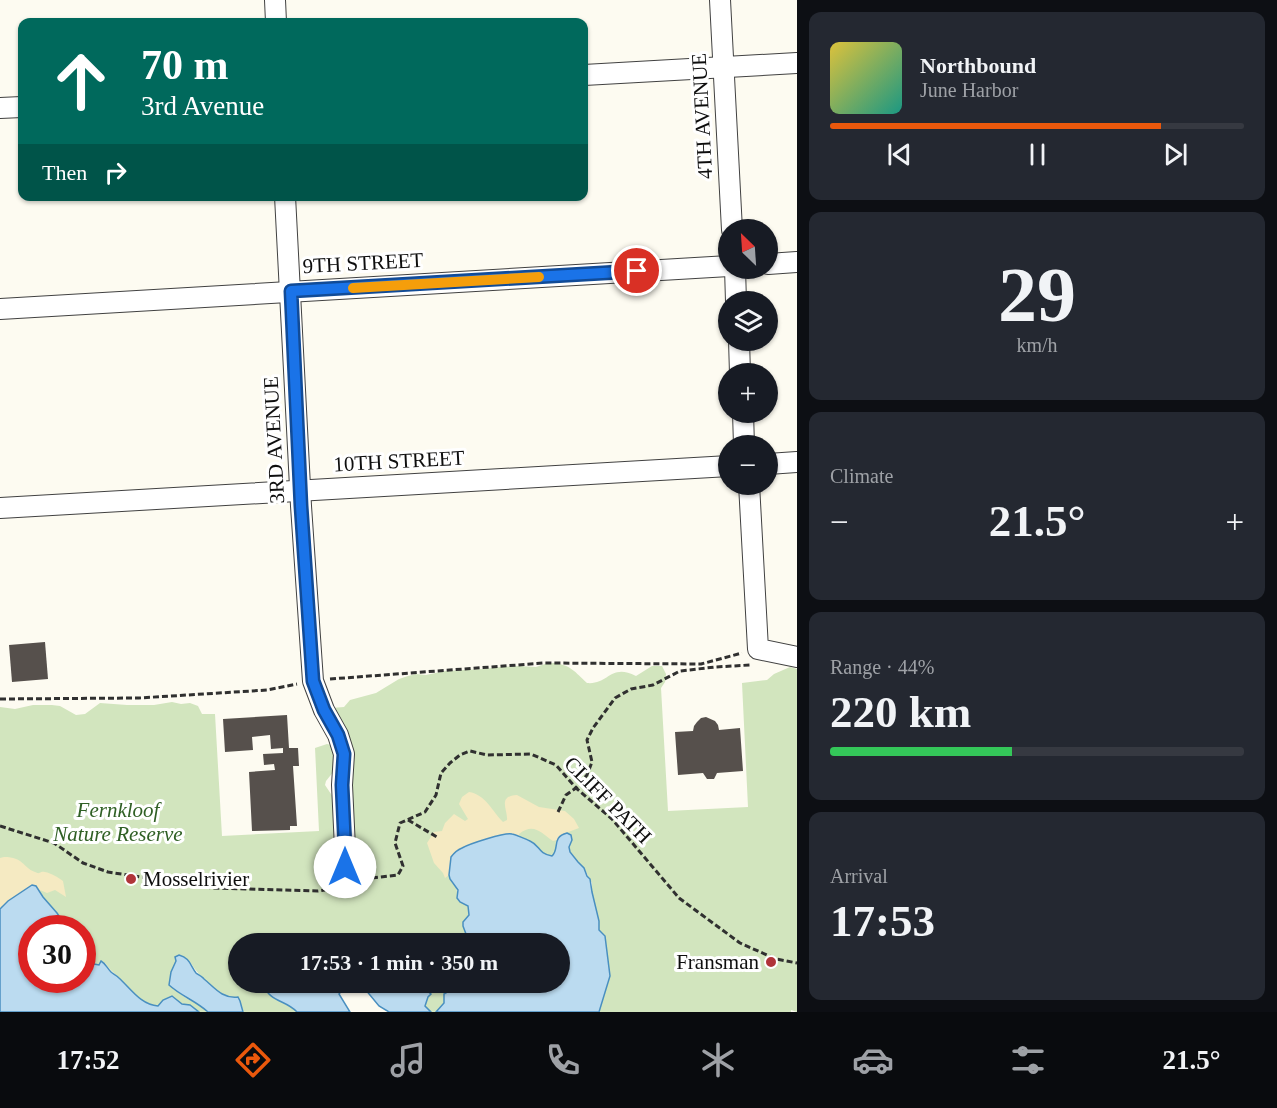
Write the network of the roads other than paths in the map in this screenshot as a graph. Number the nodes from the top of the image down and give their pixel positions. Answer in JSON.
{"nodes":[{"id":1,"x":275,"y":0,"type":"edge"},
{"id":2,"x":720,"y":0,"type":"edge"},
{"id":3,"x":276,"y":18,"type":"edge"},
{"id":4,"x":797,"y":63,"type":"edge"},
{"id":5,"x":723,"y":67,"type":"junction"},
{"id":6,"x":588,"y":75,"type":"edge"},
{"id":7,"x":18,"y":107,"type":"edge"},
{"id":8,"x":0,"y":108,"type":"edge"},
{"id":9,"x":285,"y":201,"type":"edge"},
{"id":10,"x":731,"y":219,"type":"edge"},
{"id":11,"x":797,"y":262,"type":"edge"},
{"id":12,"x":778,"y":263,"type":"edge"},
{"id":13,"x":718,"y":267,"type":"edge"},
{"id":14,"x":291,"y":291,"type":"junction"},
{"id":15,"x":0,"y":309,"type":"edge"},
{"id":16,"x":797,"y":462,"type":"edge"},
{"id":17,"x":778,"y":463,"type":"edge"},
{"id":18,"x":718,"y":467,"type":"edge"},
{"id":19,"x":301,"y":491,"type":"junction"},
{"id":20,"x":750,"y":495,"type":"edge"},
{"id":21,"x":0,"y":508,"type":"edge"},
{"id":22,"x":797,"y":657,"type":"edge"},
{"id":23,"x":344,"y":887,"type":"road end"}],
"edges":[{"from":1,"to":3,"type":"street"},
{"from":2,"to":5,"type":"street","name":"4TH AVENUE"},
{"from":4,"to":5,"type":"street"},
{"from":5,"to":6,"type":"street"},
{"from":5,"to":10,"type":"street","name":"4TH AVENUE"},
{"from":7,"to":8,"type":"street"},
{"from":9,"to":14,"type":"street","name":"3RD AVENUE"},
{"from":11,"to":12,"type":"street"},
{"from":13,"to":14,"type":"street","name":"9TH STREET"},
{"from":14,"to":15,"type":"street","name":"9TH STREET"},
{"from":14,"to":19,"type":"street","name":"3RD AVENUE"},
{"from":16,"to":17,"type":"street"},
{"from":18,"to":19,"type":"street","name":"10TH STREET"},
{"from":19,"to":21,"type":"street","name":"10TH STREET"},
{"from":19,"to":23,"type":"street","name":"3RD AVENUE"},
{"from":20,"to":22,"type":"street"}]}
